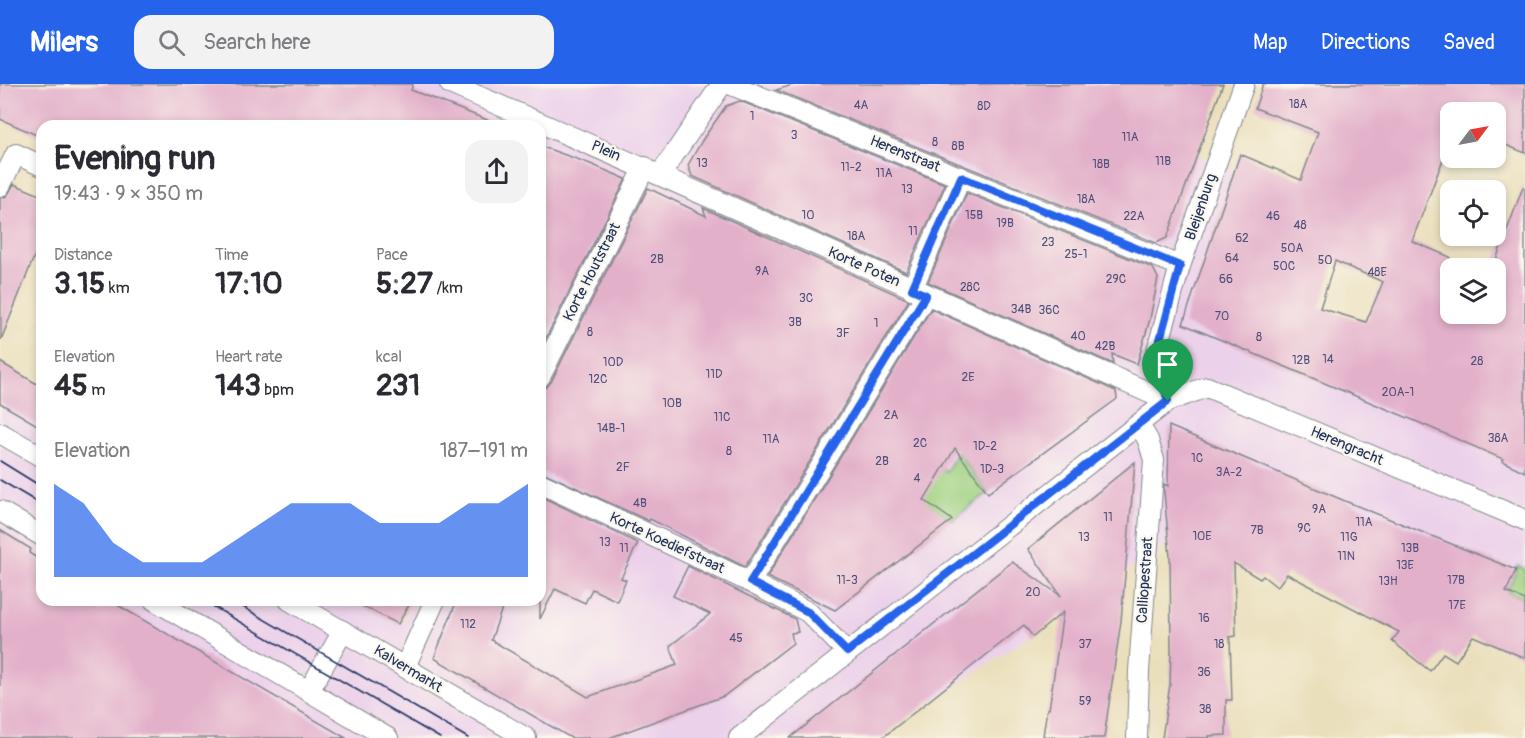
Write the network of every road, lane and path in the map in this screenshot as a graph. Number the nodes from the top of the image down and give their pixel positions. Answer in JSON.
{"nodes":[{"id":1,"x":450,"y":84,"type":"edge"},
{"id":2,"x":722,"y":84,"type":"edge"},
{"id":3,"x":729,"y":84,"type":"edge"},
{"id":4,"x":1244,"y":84,"type":"edge"},
{"id":5,"x":534,"y":120,"type":"edge"},
{"id":6,"x":546,"y":125,"type":"edge"},
{"id":7,"x":36,"y":162,"type":"edge"},
{"id":8,"x":652,"y":171,"type":"junction"},
{"id":9,"x":961,"y":177,"type":"junction"},
{"id":10,"x":0,"y":186,"type":"edge"},
{"id":11,"x":1180,"y":266,"type":"junction"},
{"id":12,"x":919,"y":292,"type":"junction"},
{"id":13,"x":546,"y":366,"type":"edge"},
{"id":14,"x":1168,"y":401,"type":"junction"},
{"id":15,"x":1139,"y":425,"type":"junction"},
{"id":16,"x":0,"y":433,"type":"edge"},
{"id":17,"x":36,"y":454,"type":"edge"},
{"id":18,"x":546,"y":486,"type":"edge"},
{"id":19,"x":0,"y":511,"type":"edge"},
{"id":20,"x":1525,"y":520,"type":"edge"},
{"id":21,"x":36,"y":532,"type":"edge"},
{"id":22,"x":750,"y":582,"type":"junction"},
{"id":23,"x":164,"y":606,"type":"edge"},
{"id":24,"x":299,"y":606,"type":"edge"},
{"id":25,"x":432,"y":606,"type":"edge"},
{"id":26,"x":343,"y":631,"type":"junction"},
{"id":27,"x":847,"y":652,"type":"junction"},
{"id":28,"x":405,"y":667,"type":"junction"},
{"id":29,"x":309,"y":691,"type":"junction"},
{"id":30,"x":388,"y":738,"type":"edge"},
{"id":31,"x":526,"y":738,"type":"edge"},
{"id":32,"x":739,"y":738,"type":"edge"},
{"id":33,"x":1137,"y":738,"type":"edge"}],
"edges":[{"from":1,"to":5,"type":"street","name":"Plein"},
{"from":2,"to":8,"type":"street"},
{"from":3,"to":9,"type":"street","name":"Herenstraat"},
{"from":4,"to":11,"type":"street","name":"Bleijenburg"},
{"from":6,"to":8,"type":"street","name":"Plein"},
{"from":7,"to":10,"type":"street"},
{"from":8,"to":12,"type":"street","name":"Korte Poten"},
{"from":8,"to":13,"type":"street","name":"Korte Houtstraat"},
{"from":9,"to":11,"type":"street","name":"Herenstraat"},
{"from":9,"to":12,"type":"street"},
{"from":11,"to":14,"type":"street","name":"Bleijenburg"},
{"from":12,"to":14,"type":"street","name":"Korte Poten"},
{"from":12,"to":22,"type":"street"},
{"from":14,"to":15,"type":"street","name":"Herengracht"},
{"from":14,"to":20,"type":"street","name":"Herengracht"},
{"from":15,"to":27,"type":"street","name":"Herengracht"},
{"from":15,"to":33,"type":"street","name":"Calliopestraat"},
{"from":16,"to":17,"type":"street"},
{"from":18,"to":22,"type":"street","name":"Korte Koediefstraat"},
{"from":19,"to":21,"type":"street"},
{"from":22,"to":27,"type":"street","name":"Korte Koediefstraat"},
{"from":23,"to":29,"type":"street"},
{"from":24,"to":26,"type":"street","name":"Kalvermarkt"},
{"from":25,"to":28,"type":"street"},
{"from":26,"to":28,"type":"street","name":"Kalvermarkt"},
{"from":26,"to":29,"type":"street"},
{"from":27,"to":32,"type":"street","name":"Herengracht"},
{"from":28,"to":31,"type":"street","name":"Kalvermarkt"},
{"from":29,"to":30,"type":"street"}]}
